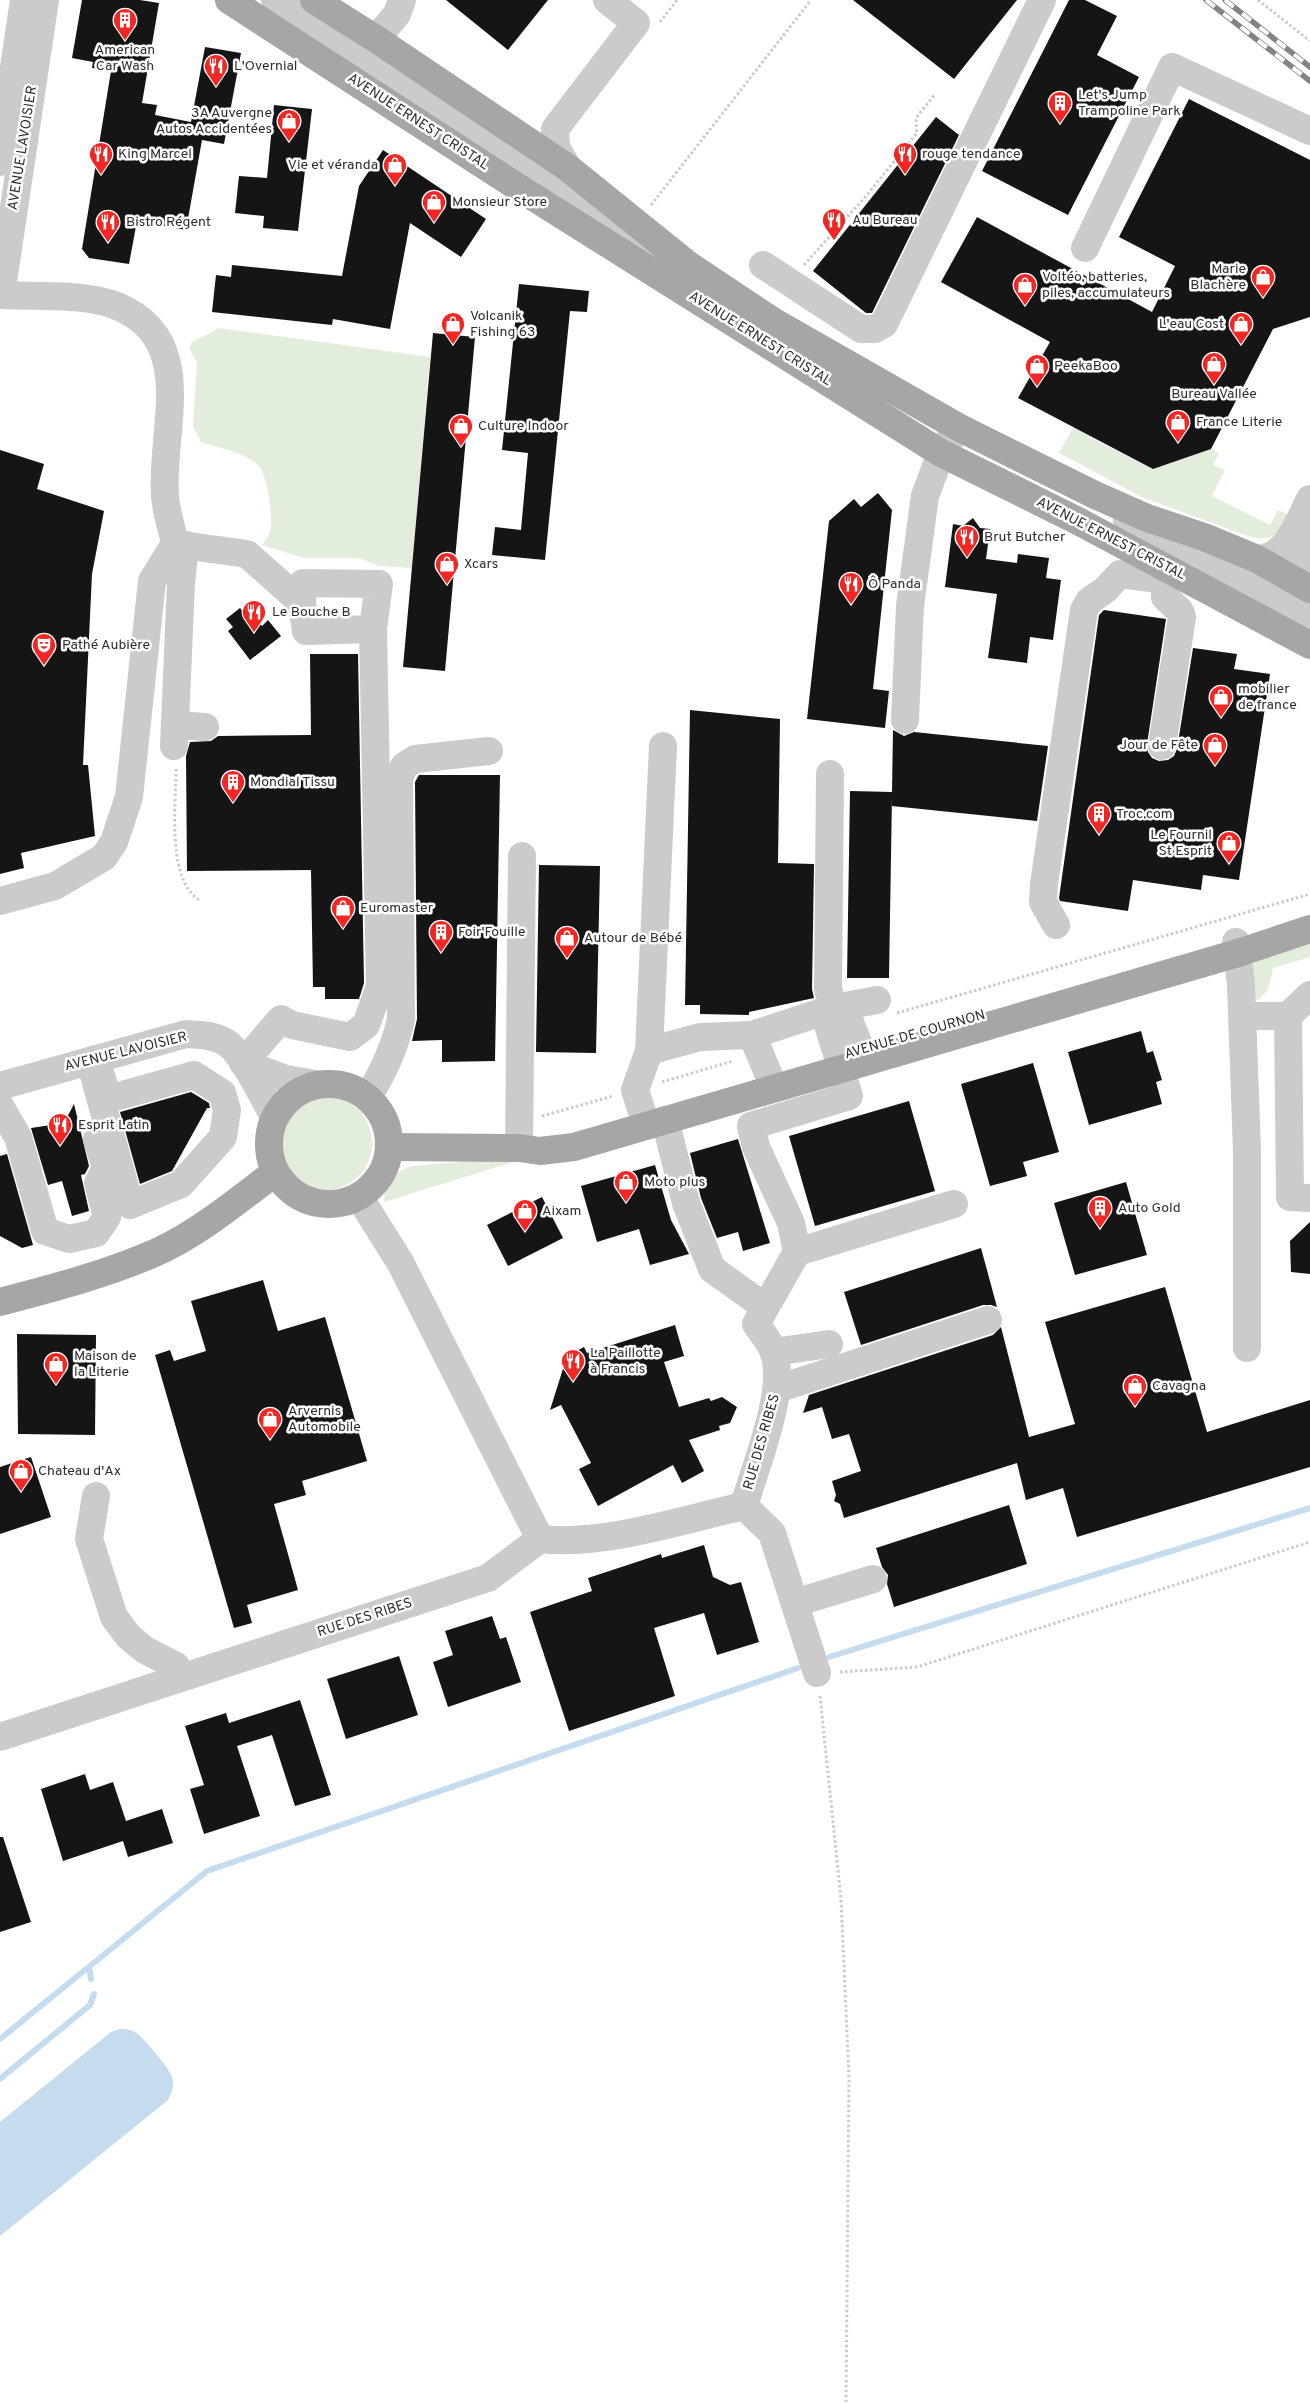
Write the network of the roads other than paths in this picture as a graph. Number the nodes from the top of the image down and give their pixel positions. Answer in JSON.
{"nodes":[{"id":1,"x":24,"y":0,"type":"edge"},
{"id":2,"x":45,"y":0,"type":"edge"},
{"id":3,"x":229,"y":0,"type":"edge"},
{"id":4,"x":274,"y":0,"type":"edge"},
{"id":5,"x":314,"y":0,"type":"edge"},
{"id":6,"x":402,"y":0,"type":"edge"},
{"id":7,"x":607,"y":0,"type":"edge"},
{"id":8,"x":1042,"y":0,"type":"edge"},
{"id":9,"x":376,"y":39,"type":"junction"},
{"id":10,"x":11,"y":125,"type":"edge"},
{"id":11,"x":555,"y":129,"type":"junction"},
{"id":12,"x":512,"y":131,"type":"junction"},
{"id":13,"x":1310,"y":131,"type":"edge"},
{"id":14,"x":0,"y":162,"type":"edge"},
{"id":15,"x":568,"y":168,"type":"junction"},
{"id":16,"x":1085,"y":248,"type":"dead end"},
{"id":17,"x":763,"y":265,"type":"dead end"},
{"id":18,"x":1,"y":295,"type":"edge"},
{"id":19,"x":951,"y":438,"type":"junction"},
{"id":20,"x":1310,"y":499,"type":"edge"},
{"id":21,"x":1310,"y":535,"type":"edge"},
{"id":22,"x":180,"y":544,"type":"junction"},
{"id":23,"x":1257,"y":559,"type":"junction"},
{"id":24,"x":1171,"y":578,"type":"junction"},
{"id":25,"x":1307,"y":587,"type":"edge"},
{"id":26,"x":302,"y":603,"type":"junction"},
{"id":27,"x":1310,"y":615,"type":"edge"},
{"id":28,"x":374,"y":628,"type":"junction"},
{"id":29,"x":1310,"y":645,"type":"edge"},
{"id":30,"x":905,"y":720,"type":"dead end"},
{"id":31,"x":205,"y":727,"type":"dead end"},
{"id":32,"x":663,"y":746,"type":"dead end"},
{"id":33,"x":1162,"y":746,"type":"dead end"},
{"id":34,"x":489,"y":751,"type":"dead end"},
{"id":35,"x":830,"y":774,"type":"dead end"},
{"id":36,"x":522,"y":856,"type":"dead end"},
{"id":37,"x":0,"y":901,"type":"edge"},
{"id":38,"x":1310,"y":919,"type":"edge"},
{"id":39,"x":1056,"y":925,"type":"dead end"},
{"id":40,"x":1310,"y":929,"type":"edge"},
{"id":41,"x":1237,"y":948,"type":"junction"},
{"id":42,"x":1310,"y":995,"type":"edge"},
{"id":43,"x":877,"y":1000,"type":"dead end"},
{"id":44,"x":834,"y":1008,"type":"junction"},
{"id":45,"x":1243,"y":1016,"type":"junction"},
{"id":46,"x":1288,"y":1016,"type":"junction"},
{"id":47,"x":752,"y":1034,"type":"junction"},
{"id":48,"x":649,"y":1051,"type":"junction"},
{"id":49,"x":846,"y":1059,"type":"junction"},
{"id":50,"x":87,"y":1062,"type":"junction"},
{"id":51,"x":243,"y":1063,"type":"junction"},
{"id":52,"x":770,"y":1078,"type":"junction"},
{"id":53,"x":316,"y":1084,"type":"junction"},
{"id":54,"x":0,"y":1086,"type":"edge"},
{"id":55,"x":368,"y":1097,"type":"junction"},
{"id":56,"x":0,"y":1106,"type":"edge"},
{"id":57,"x":274,"y":1117,"type":"junction"},
{"id":58,"x":654,"y":1117,"type":"junction"},
{"id":59,"x":390,"y":1147,"type":"junction"},
{"id":60,"x":519,"y":1148,"type":"junction"},
{"id":61,"x":274,"y":1173,"type":"junction"},
{"id":62,"x":359,"y":1197,"type":"junction"},
{"id":63,"x":1310,"y":1198,"type":"edge"},
{"id":64,"x":954,"y":1204,"type":"dead end"},
{"id":65,"x":158,"y":1252,"type":"junction"},
{"id":66,"x":797,"y":1252,"type":"junction"},
{"id":67,"x":0,"y":1290,"type":"edge"},
{"id":68,"x":0,"y":1302,"type":"edge"},
{"id":69,"x":761,"y":1315,"type":"junction"},
{"id":70,"x":988,"y":1320,"type":"dead end"},
{"id":71,"x":829,"y":1344,"type":"dead end"},
{"id":72,"x":1247,"y":1348,"type":"dead end"},
{"id":73,"x":774,"y":1352,"type":"junction"},
{"id":74,"x":777,"y":1389,"type":"junction"},
{"id":75,"x":96,"y":1496,"type":"dead end"},
{"id":76,"x":744,"y":1506,"type":"junction"},
{"id":77,"x":540,"y":1539,"type":"junction"},
{"id":78,"x":873,"y":1579,"type":"dead end"},
{"id":79,"x":795,"y":1603,"type":"junction"},
{"id":80,"x":817,"y":1673,"type":"road end"},
{"id":81,"x":180,"y":1678,"type":"junction"},
{"id":82,"x":0,"y":1737,"type":"edge"}],
"edges":[{"from":1,"to":10,"type":"street","name":"AVENUE LAVOISIER"},
{"from":2,"to":10,"type":"street","name":"AVENUE LAVOISIER"},
{"from":3,"to":19,"type":"main road","name":"AVENUE ERNEST CRISTAL"},
{"from":4,"to":19,"type":"street"},
{"from":5,"to":9,"type":"main road","name":"AVENUE ERNEST CRISTAL"},
{"from":6,"to":9,"type":"street"},
{"from":7,"to":11,"type":"street"},
{"from":8,"to":17,"type":"street"},
{"from":9,"to":12,"type":"main road","name":"AVENUE ERNEST CRISTAL"},
{"from":10,"to":14,"type":"street","name":"AVENUE LAVOISIER"},
{"from":10,"to":18,"type":"street","name":"AVENUE LAVOISIER"},
{"from":11,"to":12,"type":"street"},
{"from":11,"to":15,"type":"street"},
{"from":12,"to":15,"type":"main road","name":"AVENUE ERNEST CRISTAL"},
{"from":13,"to":16,"type":"street"},
{"from":15,"to":19,"type":"main road","name":"AVENUE ERNEST CRISTAL"},
{"from":18,"to":22,"type":"street","name":"AVENUE LAVOISIER"},
{"from":19,"to":23,"type":"main road","name":"AVENUE ERNEST CRISTAL"},
{"from":19,"to":24,"type":"main road","name":"AVENUE ERNEST CRISTAL"},
{"from":19,"to":27,"type":"street"},
{"from":19,"to":30,"type":"street"},
{"from":20,"to":23,"type":"street"},
{"from":21,"to":25,"type":"street"},
{"from":22,"to":26,"type":"street"},
{"from":22,"to":31,"type":"street","name":"AVENUE LAVOISIER"},
{"from":22,"to":37,"type":"street"},
{"from":23,"to":25,"type":"main road","name":"AVENUE ERNEST CRISTAL"},
{"from":24,"to":29,"type":"main road","name":"AVENUE ERNEST CRISTAL"},
{"from":24,"to":33,"type":"street"},
{"from":24,"to":39,"type":"street"},
{"from":26,"to":28,"type":"street"},
{"from":26,"to":28,"type":"street"},
{"from":28,"to":51,"type":"street"},
{"from":32,"to":48,"type":"street"},
{"from":34,"to":55,"type":"street"},
{"from":35,"to":44,"type":"street"},
{"from":36,"to":60,"type":"street"},
{"from":38,"to":41,"type":"main road","name":"AVENUE DE COURNON"},
{"from":40,"to":41,"type":"main road","name":"AVENUE DE COURNON"},
{"from":41,"to":45,"type":"street"},
{"from":41,"to":49,"type":"main road","name":"AVENUE DE COURNON"},
{"from":42,"to":46,"type":"street"},
{"from":43,"to":44,"type":"street"},
{"from":44,"to":47,"type":"street"},
{"from":44,"to":49,"type":"street"},
{"from":45,"to":46,"type":"street"},
{"from":45,"to":72,"type":"street"},
{"from":46,"to":63,"type":"street"},
{"from":47,"to":48,"type":"street"},
{"from":47,"to":52,"type":"street"},
{"from":48,"to":58,"type":"street"},
{"from":49,"to":52,"type":"main road","name":"AVENUE DE COURNON"},
{"from":49,"to":58,"type":"main road","name":"AVENUE DE COURNON"},
{"from":49,"to":66,"type":"street"},
{"from":50,"to":50,"type":"street"},
{"from":50,"to":51,"type":"street","name":"AVENUE LAVOISIER"},
{"from":50,"to":54,"type":"street","name":"AVENUE LAVOISIER"},
{"from":50,"to":56,"type":"street"},
{"from":51,"to":53,"type":"street"},
{"from":51,"to":57,"type":"street","name":"AVENUE LAVOISIER"},
{"from":52,"to":58,"type":"main road","name":"AVENUE DE COURNON"},
{"from":53,"to":55,"type":"main road"},
{"from":53,"to":57,"type":"main road"},
{"from":55,"to":59,"type":"main road"},
{"from":57,"to":61,"type":"main road"},
{"from":58,"to":60,"type":"main road","name":"AVENUE DE COURNON"},
{"from":58,"to":69,"type":"street"},
{"from":59,"to":60,"type":"main road","name":"AVENUE DE COURNON"},
{"from":59,"to":62,"type":"main road"},
{"from":61,"to":62,"type":"main road"},
{"from":61,"to":65,"type":"main road"},
{"from":62,"to":77,"type":"street"},
{"from":64,"to":66,"type":"street"},
{"from":65,"to":67,"type":"street"},
{"from":65,"to":68,"type":"main road"},
{"from":66,"to":69,"type":"street"},
{"from":69,"to":73,"type":"street","name":"RUE DES RIBES"},
{"from":70,"to":74,"type":"street"},
{"from":71,"to":73,"type":"street"},
{"from":73,"to":74,"type":"street","name":"RUE DES RIBES"},
{"from":74,"to":76,"type":"street","name":"RUE DES RIBES"},
{"from":75,"to":81,"type":"street"},
{"from":76,"to":77,"type":"street","name":"RUE DES RIBES"},
{"from":76,"to":79,"type":"street","name":"RUE DES RIBES"},
{"from":77,"to":81,"type":"street","name":"RUE DES RIBES"},
{"from":78,"to":79,"type":"street"},
{"from":79,"to":80,"type":"street","name":"RUE DES RIBES"},
{"from":81,"to":82,"type":"street","name":"RUE DES RIBES"}]}
